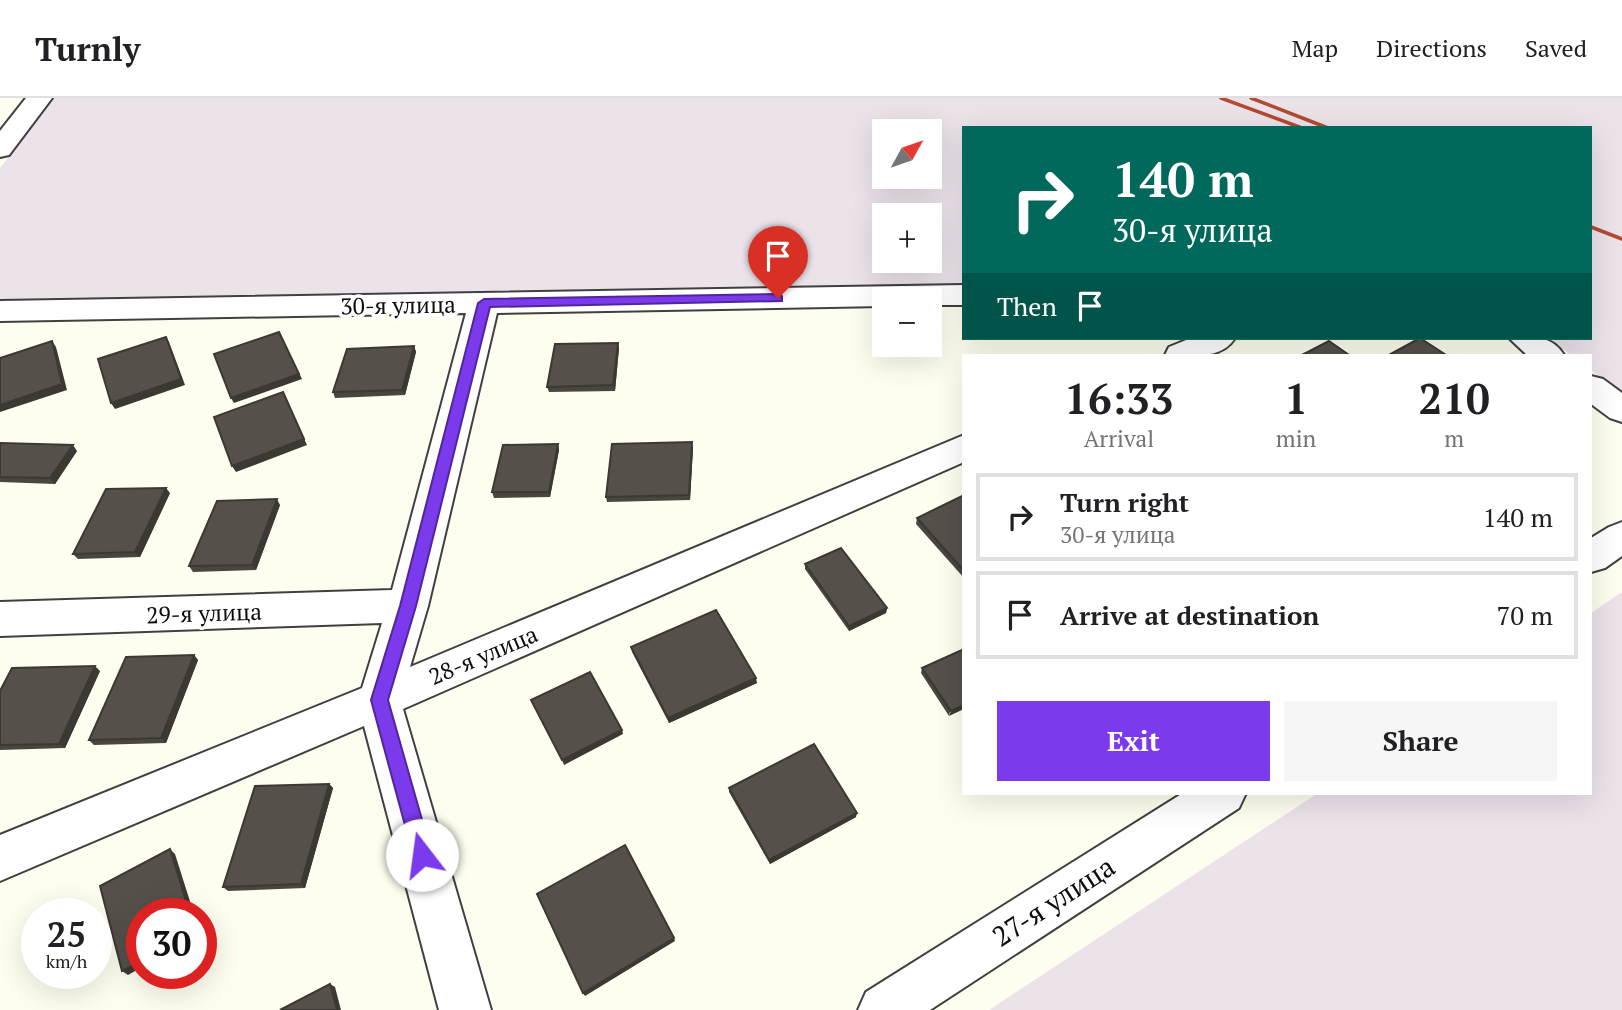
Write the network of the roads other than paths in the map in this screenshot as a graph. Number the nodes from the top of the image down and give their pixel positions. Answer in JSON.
{"nodes":[{"id":1,"x":34,"y":104,"type":"edge"},
{"id":2,"x":0,"y":112,"type":"edge"},
{"id":3,"x":0,"y":149,"type":"edge"},
{"id":4,"x":962,"y":295,"type":"edge"},
{"id":5,"x":484,"y":303,"type":"junction"},
{"id":6,"x":0,"y":311,"type":"edge"},
{"id":7,"x":1215,"y":340,"type":"edge"},
{"id":8,"x":1528,"y":340,"type":"edge"},
{"id":9,"x":1183,"y":354,"type":"edge"},
{"id":10,"x":1547,"y":354,"type":"edge"},
{"id":11,"x":1592,"y":388,"type":"edge"},
{"id":12,"x":1622,"y":410,"type":"edge"},
{"id":13,"x":962,"y":450,"type":"edge"},
{"id":14,"x":1622,"y":537,"type":"edge"},
{"id":15,"x":1592,"y":556,"type":"edge"},
{"id":16,"x":408,"y":606,"type":"junction"},
{"id":17,"x":0,"y":619,"type":"edge"},
{"id":18,"x":379,"y":700,"type":"junction"},
{"id":19,"x":1220,"y":795,"type":"edge"},
{"id":20,"x":0,"y":858,"type":"edge"},
{"id":21,"x":465,"y":1010,"type":"edge"},
{"id":22,"x":884,"y":1010,"type":"edge"}],
"edges":[{"from":1,"to":2,"type":"street"},
{"from":1,"to":3,"type":"street"},
{"from":4,"to":5,"type":"street","name":"30-я улица"},
{"from":5,"to":6,"type":"street","name":"30-я улица"},
{"from":5,"to":16,"type":"street"},
{"from":7,"to":9,"type":"street"},
{"from":8,"to":10,"type":"street"},
{"from":11,"to":12,"type":"street"},
{"from":13,"to":18,"type":"street","name":"28-я улица"},
{"from":14,"to":15,"type":"street"},
{"from":16,"to":17,"type":"street","name":"29-я улица"},
{"from":16,"to":18,"type":"street"},
{"from":18,"to":20,"type":"street","name":"28-я улица"},
{"from":18,"to":21,"type":"street"},
{"from":19,"to":22,"type":"street","name":"27-я улица"}]}
